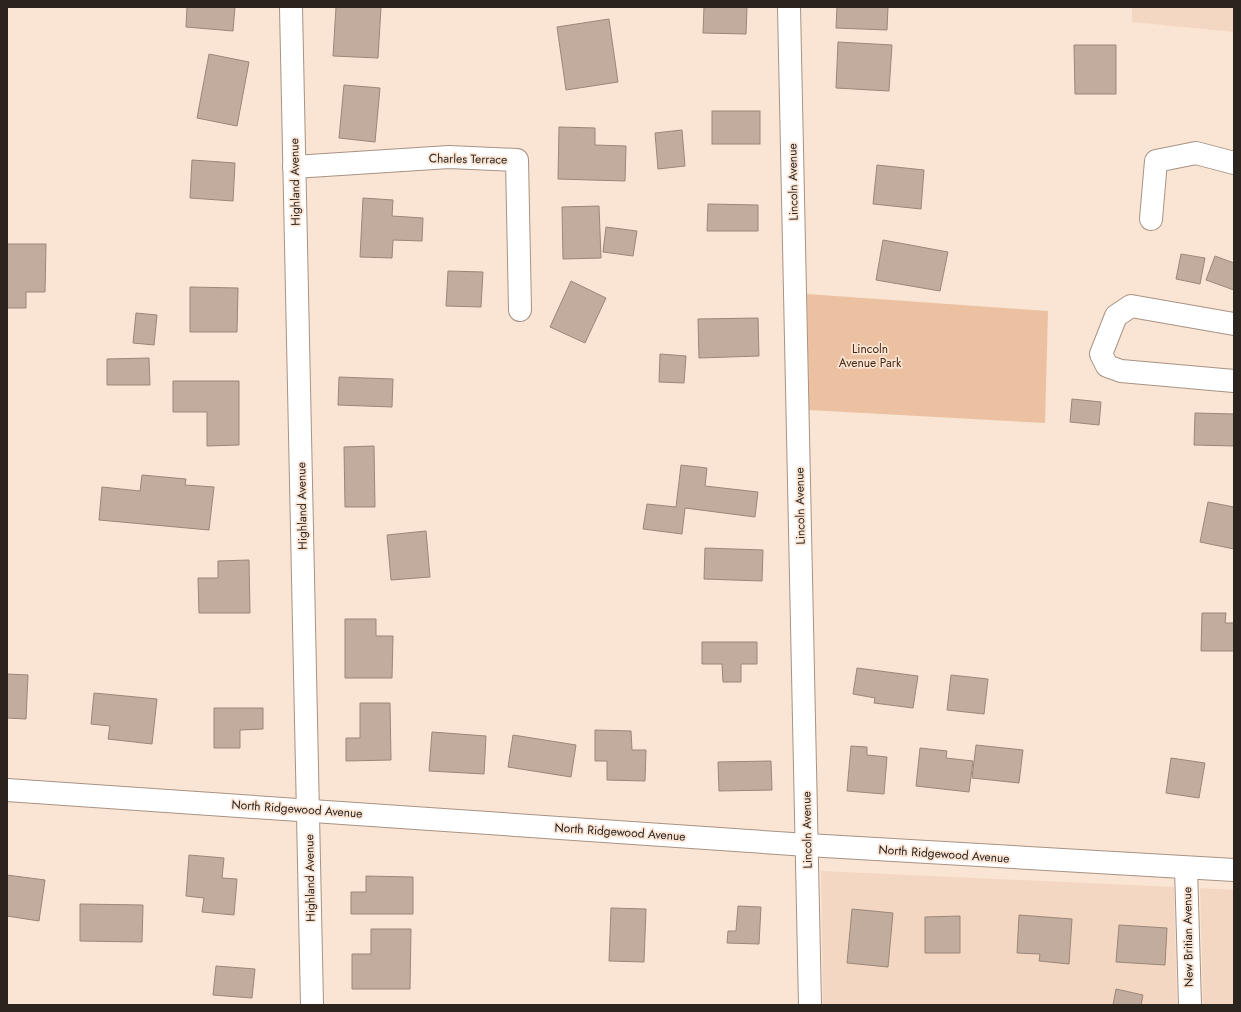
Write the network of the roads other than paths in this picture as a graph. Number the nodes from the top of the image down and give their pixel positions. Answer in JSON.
{"nodes":[{"id":1,"x":291,"y":7,"type":"edge"},
{"id":2,"x":789,"y":7,"type":"edge"},
{"id":3,"x":1234,"y":163,"type":"edge"},
{"id":4,"x":294,"y":167,"type":"junction"},
{"id":5,"x":1152,"y":219,"type":"dead end"},
{"id":6,"x":520,"y":310,"type":"dead end"},
{"id":7,"x":1234,"y":324,"type":"edge"},
{"id":8,"x":1234,"y":382,"type":"edge"},
{"id":9,"x":7,"y":790,"type":"edge"},
{"id":10,"x":309,"y":810,"type":"junction"},
{"id":11,"x":807,"y":845,"type":"junction"},
{"id":12,"x":1186,"y":868,"type":"junction"},
{"id":13,"x":1234,"y":870,"type":"edge"},
{"id":14,"x":312,"y":1005,"type":"edge"},
{"id":15,"x":810,"y":1005,"type":"edge"},
{"id":16,"x":1190,"y":1005,"type":"edge"}],
"edges":[{"from":1,"to":4,"type":"street","name":"Highland Avenue"},
{"from":2,"to":11,"type":"street","name":"Lincoln Avenue"},
{"from":3,"to":5,"type":"street"},
{"from":4,"to":6,"type":"street","name":"Charles Terrace"},
{"from":4,"to":10,"type":"street","name":"Highland Avenue"},
{"from":7,"to":8,"type":"street"},
{"from":9,"to":10,"type":"street","name":"North Ridgewood Avenue"},
{"from":10,"to":11,"type":"street","name":"North Ridgewood Avenue"},
{"from":10,"to":14,"type":"street","name":"Highland Avenue"},
{"from":11,"to":12,"type":"street","name":"North Ridgewood Avenue"},
{"from":11,"to":15,"type":"street","name":"Lincoln Avenue"},
{"from":12,"to":13,"type":"street","name":"North Ridgewood Avenue"},
{"from":12,"to":16,"type":"street","name":"New Britian Avenue"}]}
